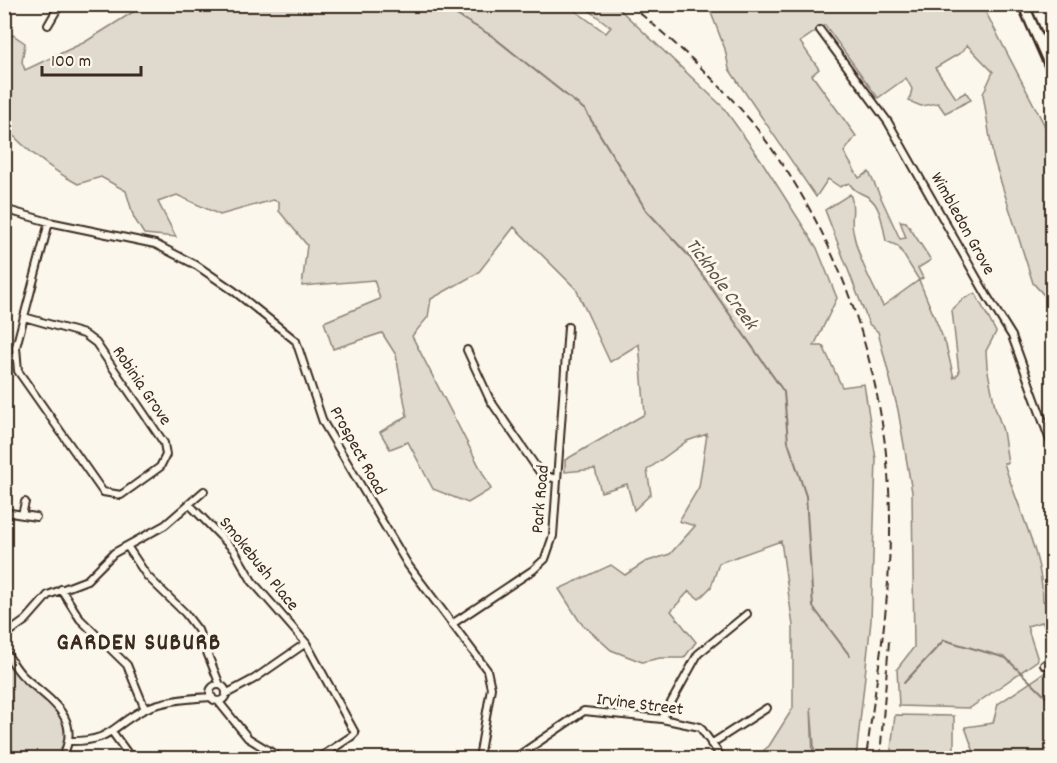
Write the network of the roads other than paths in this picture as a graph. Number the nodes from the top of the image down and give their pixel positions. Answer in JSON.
{"nodes":[{"id":1,"x":72,"y":4,"type":"edge"},
{"id":2,"x":1023,"y":4,"type":"edge"},
{"id":3,"x":57,"y":7,"type":"edge"},
{"id":4,"x":48,"y":25,"type":"dead end"},
{"id":5,"x":820,"y":30,"type":"dead end"},
{"id":6,"x":1053,"y":70,"type":"edge"},
{"id":7,"x":4,"y":209,"type":"edge"},
{"id":8,"x":49,"y":222,"type":"junction"},
{"id":9,"x":24,"y":317,"type":"junction"},
{"id":10,"x":568,"y":327,"type":"dead end"},
{"id":11,"x":466,"y":350,"type":"dead end"},
{"id":12,"x":1053,"y":446,"type":"edge"},
{"id":13,"x":556,"y":478,"type":"junction"},
{"id":14,"x":204,"y":491,"type":"dead end"},
{"id":15,"x":25,"y":502,"type":"dead end"},
{"id":16,"x":189,"y":504,"type":"junction"},
{"id":17,"x":4,"y":512,"type":"edge"},
{"id":18,"x":22,"y":515,"type":"junction"},
{"id":19,"x":36,"y":517,"type":"dead end"},
{"id":20,"x":126,"y":546,"type":"junction"},
{"id":21,"x":61,"y":589,"type":"junction"},
{"id":22,"x":747,"y":614,"type":"dead end"},
{"id":23,"x":452,"y":624,"type":"junction"},
{"id":24,"x":4,"y":636,"type":"edge"},
{"id":25,"x":306,"y":643,"type":"junction"},
{"id":26,"x":4,"y":650,"type":"edge"},
{"id":27,"x":1053,"y":659,"type":"edge"},
{"id":28,"x":1044,"y":665,"type":"dead end"},
{"id":29,"x":219,"y":693,"type":"junction"},
{"id":30,"x":767,"y":708,"type":"dead end"},
{"id":31,"x":146,"y":709,"type":"junction"},
{"id":32,"x":663,"y":719,"type":"junction"},
{"id":33,"x":113,"y":733,"type":"junction"},
{"id":34,"x":68,"y":741,"type":"junction"},
{"id":35,"x":711,"y":744,"type":"junction"},
{"id":36,"x":62,"y":759,"type":"edge"},
{"id":37,"x":131,"y":759,"type":"edge"},
{"id":38,"x":281,"y":759,"type":"edge"},
{"id":39,"x":319,"y":759,"type":"edge"},
{"id":40,"x":479,"y":759,"type":"edge"},
{"id":41,"x":515,"y":759,"type":"edge"},
{"id":42,"x":722,"y":759,"type":"edge"}],
"edges":[{"from":1,"to":3,"type":"street"},
{"from":2,"to":6,"type":"main road"},
{"from":3,"to":4,"type":"street"},
{"from":5,"to":12,"type":"street","name":"Wimbledon Grove"},
{"from":7,"to":8,"type":"street","name":"Prospect Road"},
{"from":8,"to":9,"type":"street","name":"Robinia Grove"},
{"from":8,"to":23,"type":"street","name":"Prospect Road"},
{"from":9,"to":9,"type":"street","name":"Robinia Grove"},
{"from":10,"to":13,"type":"street","name":"Park Road"},
{"from":11,"to":13,"type":"street"},
{"from":13,"to":23,"type":"street","name":"Park Road"},
{"from":14,"to":16,"type":"street"},
{"from":15,"to":18,"type":"street"},
{"from":16,"to":20,"type":"street"},
{"from":16,"to":25,"type":"street","name":"Smokebush Place"},
{"from":17,"to":18,"type":"street"},
{"from":18,"to":19,"type":"street"},
{"from":20,"to":21,"type":"street"},
{"from":20,"to":29,"type":"street"},
{"from":21,"to":24,"type":"street"},
{"from":21,"to":31,"type":"street"},
{"from":22,"to":32,"type":"street"},
{"from":23,"to":40,"type":"street","name":"Prospect Road"},
{"from":25,"to":29,"type":"street"},
{"from":25,"to":39,"type":"street","name":"Smokebush Place"},
{"from":26,"to":34,"type":"street"},
{"from":27,"to":28,"type":"street"},
{"from":29,"to":31,"type":"street"},
{"from":29,"to":38,"type":"street"},
{"from":30,"to":35,"type":"street"},
{"from":31,"to":33,"type":"street"},
{"from":32,"to":35,"type":"street","name":"Irvine Street"},
{"from":32,"to":41,"type":"street","name":"Irvine Street"},
{"from":33,"to":34,"type":"street"},
{"from":33,"to":37,"type":"street"},
{"from":34,"to":36,"type":"street"},
{"from":35,"to":42,"type":"street","name":"Irvine Street"}]}
